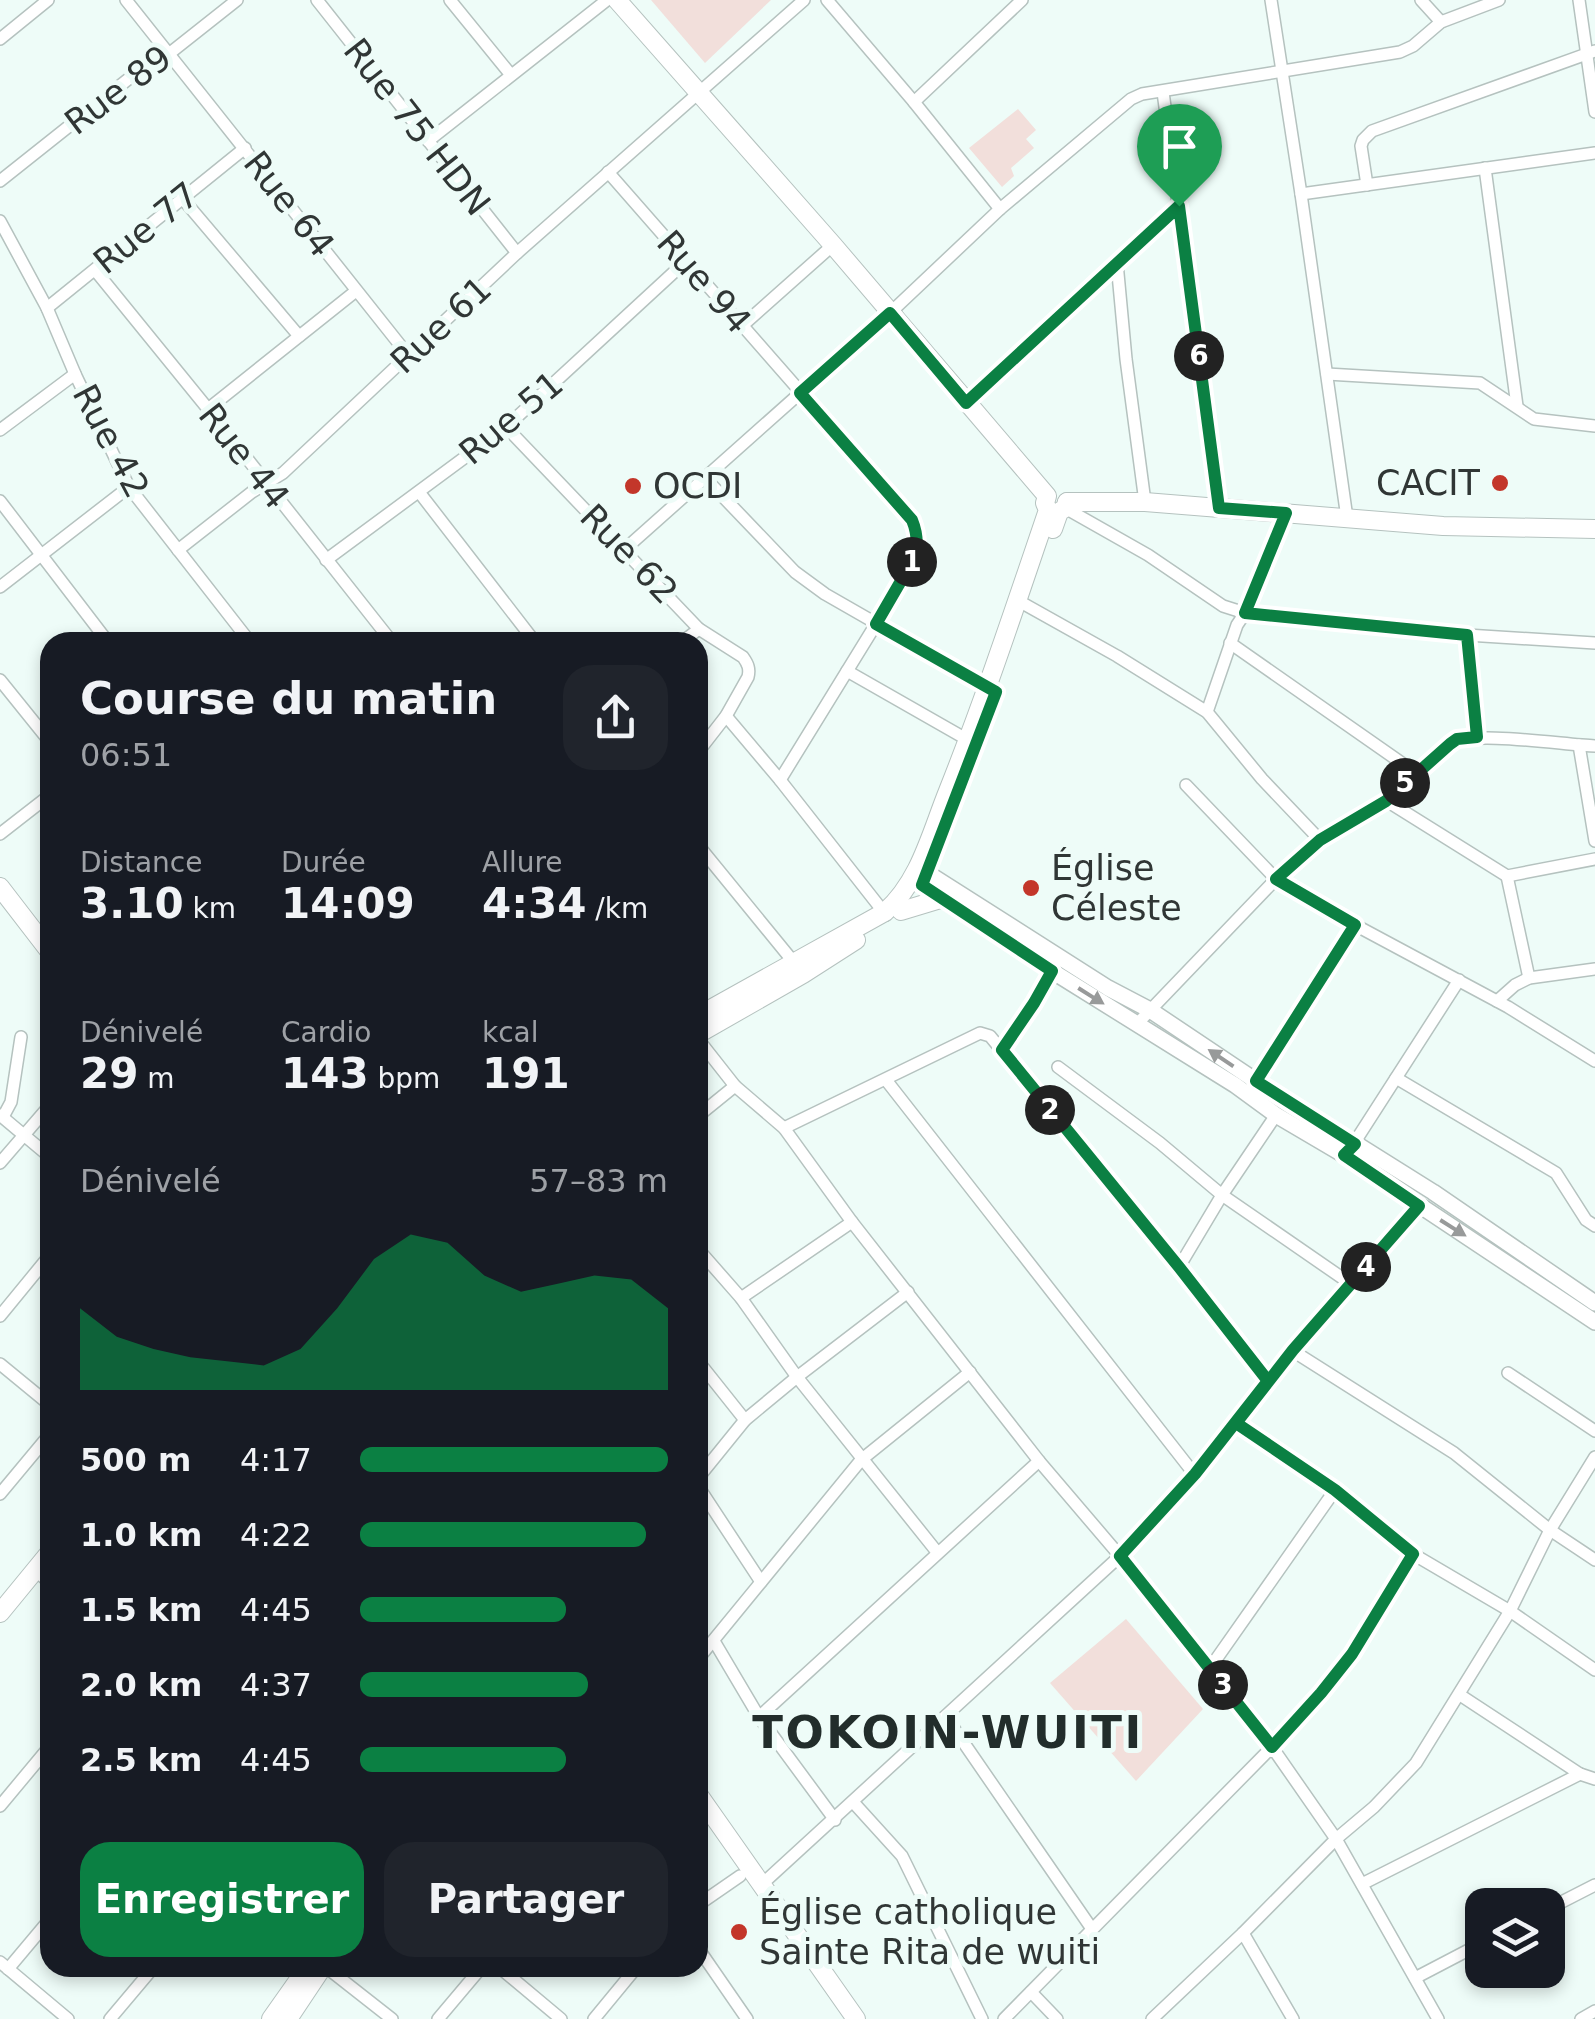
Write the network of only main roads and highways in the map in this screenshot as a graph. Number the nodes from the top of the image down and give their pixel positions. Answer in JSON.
{"nodes":[{"id":1,"x":618,"y":0,"type":"edge"},
{"id":2,"x":1057,"y":506,"type":"junction"},
{"id":3,"x":1595,"y":528,"type":"edge"},
{"id":4,"x":992,"y":690,"type":"junction"},
{"id":5,"x":0,"y":873,"type":"edge"},
{"id":6,"x":920,"y":876,"type":"junction"},
{"id":7,"x":0,"y":887,"type":"edge"},
{"id":8,"x":944,"y":898,"type":"road end"},
{"id":9,"x":892,"y":914,"type":"junction"},
{"id":10,"x":40,"y":924,"type":"edge"},
{"id":11,"x":40,"y":939,"type":"edge"},
{"id":12,"x":799,"y":968,"type":"junction"},
{"id":13,"x":708,"y":1011,"type":"edge"},
{"id":14,"x":708,"y":1029,"type":"edge"},
{"id":15,"x":40,"y":1564,"type":"edge"},
{"id":16,"x":0,"y":1614,"type":"edge"},
{"id":17,"x":708,"y":1809,"type":"edge"},
{"id":18,"x":708,"y":1829,"type":"edge"},
{"id":19,"x":301,"y":1977,"type":"edge"},
{"id":20,"x":318,"y":1977,"type":"edge"},
{"id":21,"x":271,"y":2019,"type":"edge"},
{"id":22,"x":288,"y":2019,"type":"edge"},
{"id":23,"x":843,"y":2019,"type":"edge"},
{"id":24,"x":856,"y":2019,"type":"edge"}],
"edges":[{"from":1,"to":2,"type":"main road"},
{"from":2,"to":3,"type":"main road"},
{"from":2,"to":4,"type":"main road"},
{"from":4,"to":6,"type":"main road"},
{"from":4,"to":6,"type":"main road"},
{"from":5,"to":10,"type":"main road"},
{"from":6,"to":9,"type":"main road"},
{"from":7,"to":11,"type":"main road"},
{"from":8,"to":9,"type":"main road"},
{"from":9,"to":12,"type":"main road"},
{"from":12,"to":13,"type":"main road"},
{"from":12,"to":14,"type":"main road"},
{"from":15,"to":16,"type":"main road"},
{"from":17,"to":24,"type":"main road"},
{"from":18,"to":23,"type":"main road"},
{"from":19,"to":21,"type":"main road"},
{"from":20,"to":22,"type":"main road"}]}
